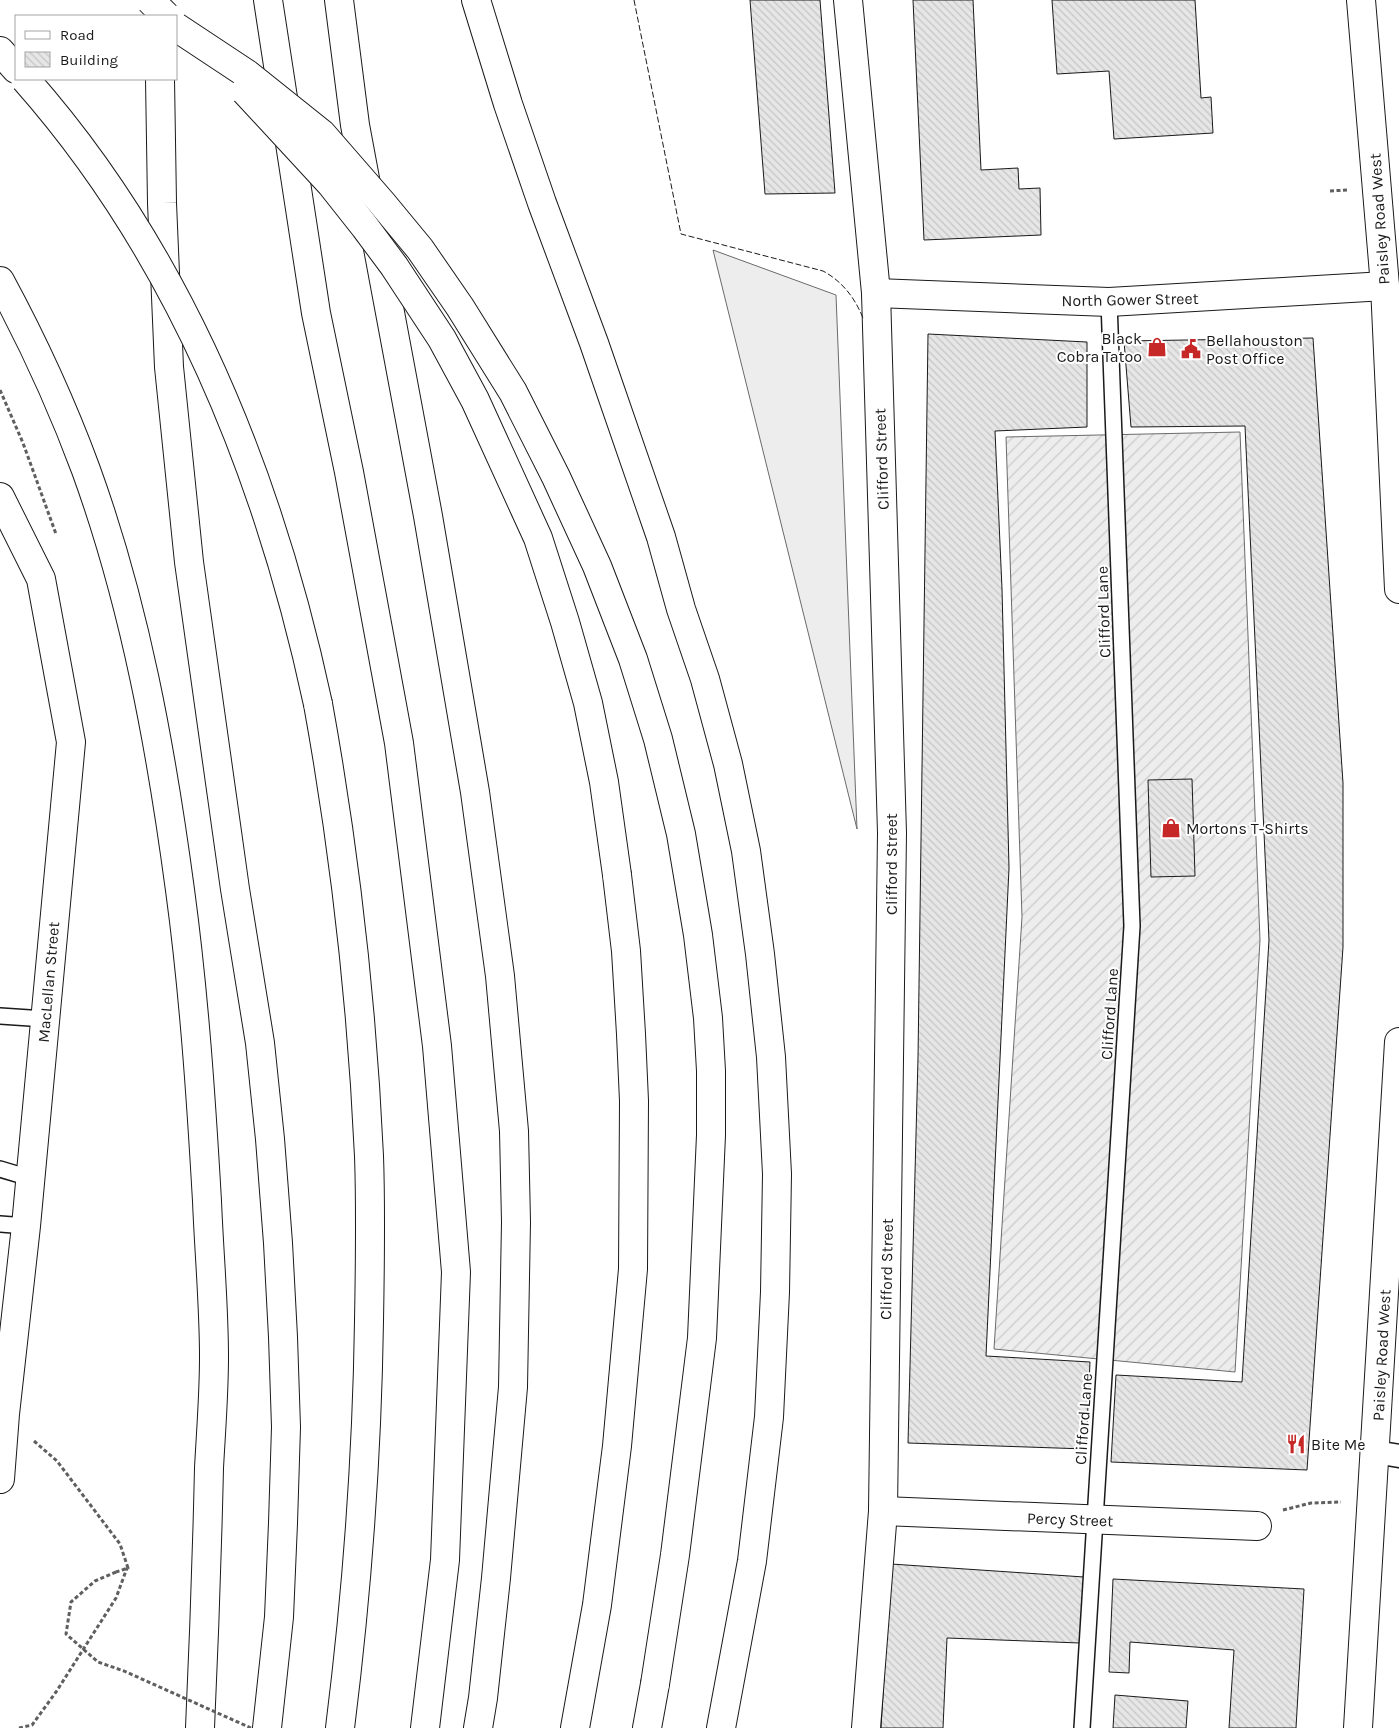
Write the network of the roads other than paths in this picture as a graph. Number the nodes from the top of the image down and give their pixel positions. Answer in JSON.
{"nodes":[{"id":1,"x":150,"y":0,"type":"edge"},
{"id":2,"x":160,"y":0,"type":"edge"},
{"id":3,"x":268,"y":0,"type":"edge"},
{"id":4,"x":339,"y":0,"type":"edge"},
{"id":5,"x":476,"y":0,"type":"edge"},
{"id":6,"x":848,"y":0,"type":"edge"},
{"id":7,"x":1361,"y":0,"type":"edge"},
{"id":8,"x":160,"y":15,"type":"edge"},
{"id":9,"x":165,"y":15,"type":"edge"},
{"id":10,"x":178,"y":28,"type":"edge"},
{"id":11,"x":178,"y":29,"type":"edge"},
{"id":12,"x":0,"y":51,"type":"edge"},
{"id":13,"x":15,"y":67,"type":"edge"},
{"id":14,"x":26,"y":80,"type":"edge"},
{"id":15,"x":160,"y":80,"type":"edge"},
{"id":16,"x":0,"y":281,"type":"edge"},
{"id":17,"x":1385,"y":286,"type":"junction"},
{"id":18,"x":876,"y":293,"type":"junction"},
{"id":19,"x":1109,"y":302,"type":"junction"},
{"id":20,"x":0,"y":496,"type":"edge"},
{"id":21,"x":1399,"y":577,"type":"edge"},
{"id":22,"x":0,"y":1016,"type":"edge"},
{"id":23,"x":45,"y":1019,"type":"junction"},
{"id":24,"x":1399,"y":1042,"type":"edge"},
{"id":25,"x":0,"y":1169,"type":"edge"},
{"id":26,"x":30,"y":1178,"type":"junction"},
{"id":27,"x":13,"y":1225,"type":"edge"},
{"id":28,"x":1387,"y":1454,"type":"edge"},
{"id":29,"x":0,"y":1479,"type":"edge"},
{"id":30,"x":882,"y":1511,"type":"junction"},
{"id":31,"x":1094,"y":1520,"type":"junction"},
{"id":32,"x":1257,"y":1526,"type":"road end"},
{"id":33,"x":200,"y":1728,"type":"edge"},
{"id":34,"x":268,"y":1728,"type":"edge"},
{"id":35,"x":340,"y":1728,"type":"edge"},
{"id":36,"x":425,"y":1728,"type":"edge"},
{"id":37,"x":478,"y":1728,"type":"edge"},
{"id":38,"x":575,"y":1728,"type":"edge"},
{"id":39,"x":647,"y":1728,"type":"edge"},
{"id":40,"x":722,"y":1728,"type":"edge"},
{"id":41,"x":866,"y":1728,"type":"edge"},
{"id":42,"x":1082,"y":1728,"type":"edge"},
{"id":43,"x":1358,"y":1728,"type":"edge"}],
"edges":[{"from":1,"to":9,"type":"main road","bridge":true},
{"from":2,"to":8,"type":"main road"},
{"from":3,"to":36,"type":"main road"},
{"from":4,"to":37,"type":"main road"},
{"from":5,"to":40,"type":"main road"},
{"from":6,"to":18,"type":"main road","name":"Clifford Street"},
{"from":7,"to":17,"type":"main road","name":"Paisley Road West"},
{"from":10,"to":39,"type":"main road","bridge":true},
{"from":11,"to":38,"type":"main road","bridge":true},
{"from":12,"to":13,"type":"main road"},
{"from":14,"to":35,"type":"main road","bridge":true},
{"from":15,"to":34,"type":"main road"},
{"from":16,"to":33,"type":"main road"},
{"from":17,"to":19,"type":"main road","name":"North Gower Street"},
{"from":17,"to":21,"type":"main road","name":"Paisley Road West"},
{"from":18,"to":19,"type":"main road","name":"North Gower Street"},
{"from":18,"to":30,"type":"main road","name":"Clifford Street"},
{"from":19,"to":31,"type":"lane","name":"Clifford Lane"},
{"from":20,"to":23,"type":"main road","name":"MacLellan Street"},
{"from":22,"to":23,"type":"lane"},
{"from":23,"to":26,"type":"main road","name":"MacLellan Street"},
{"from":24,"to":28,"type":"main road","name":"Paisley Road West"},
{"from":25,"to":26,"type":"lane"},
{"from":26,"to":27,"type":"main road","name":"MacLellan Street"},
{"from":27,"to":29,"type":"main road","name":"MacLellan Street"},
{"from":28,"to":43,"type":"main road","name":"Paisley Road West"},
{"from":30,"to":31,"type":"main road","name":"Percy Street"},
{"from":30,"to":41,"type":"main road","name":"Clifford Street"},
{"from":31,"to":32,"type":"main road","name":"Percy Street"},
{"from":31,"to":42,"type":"lane","name":"Clifford Lane"}]}
